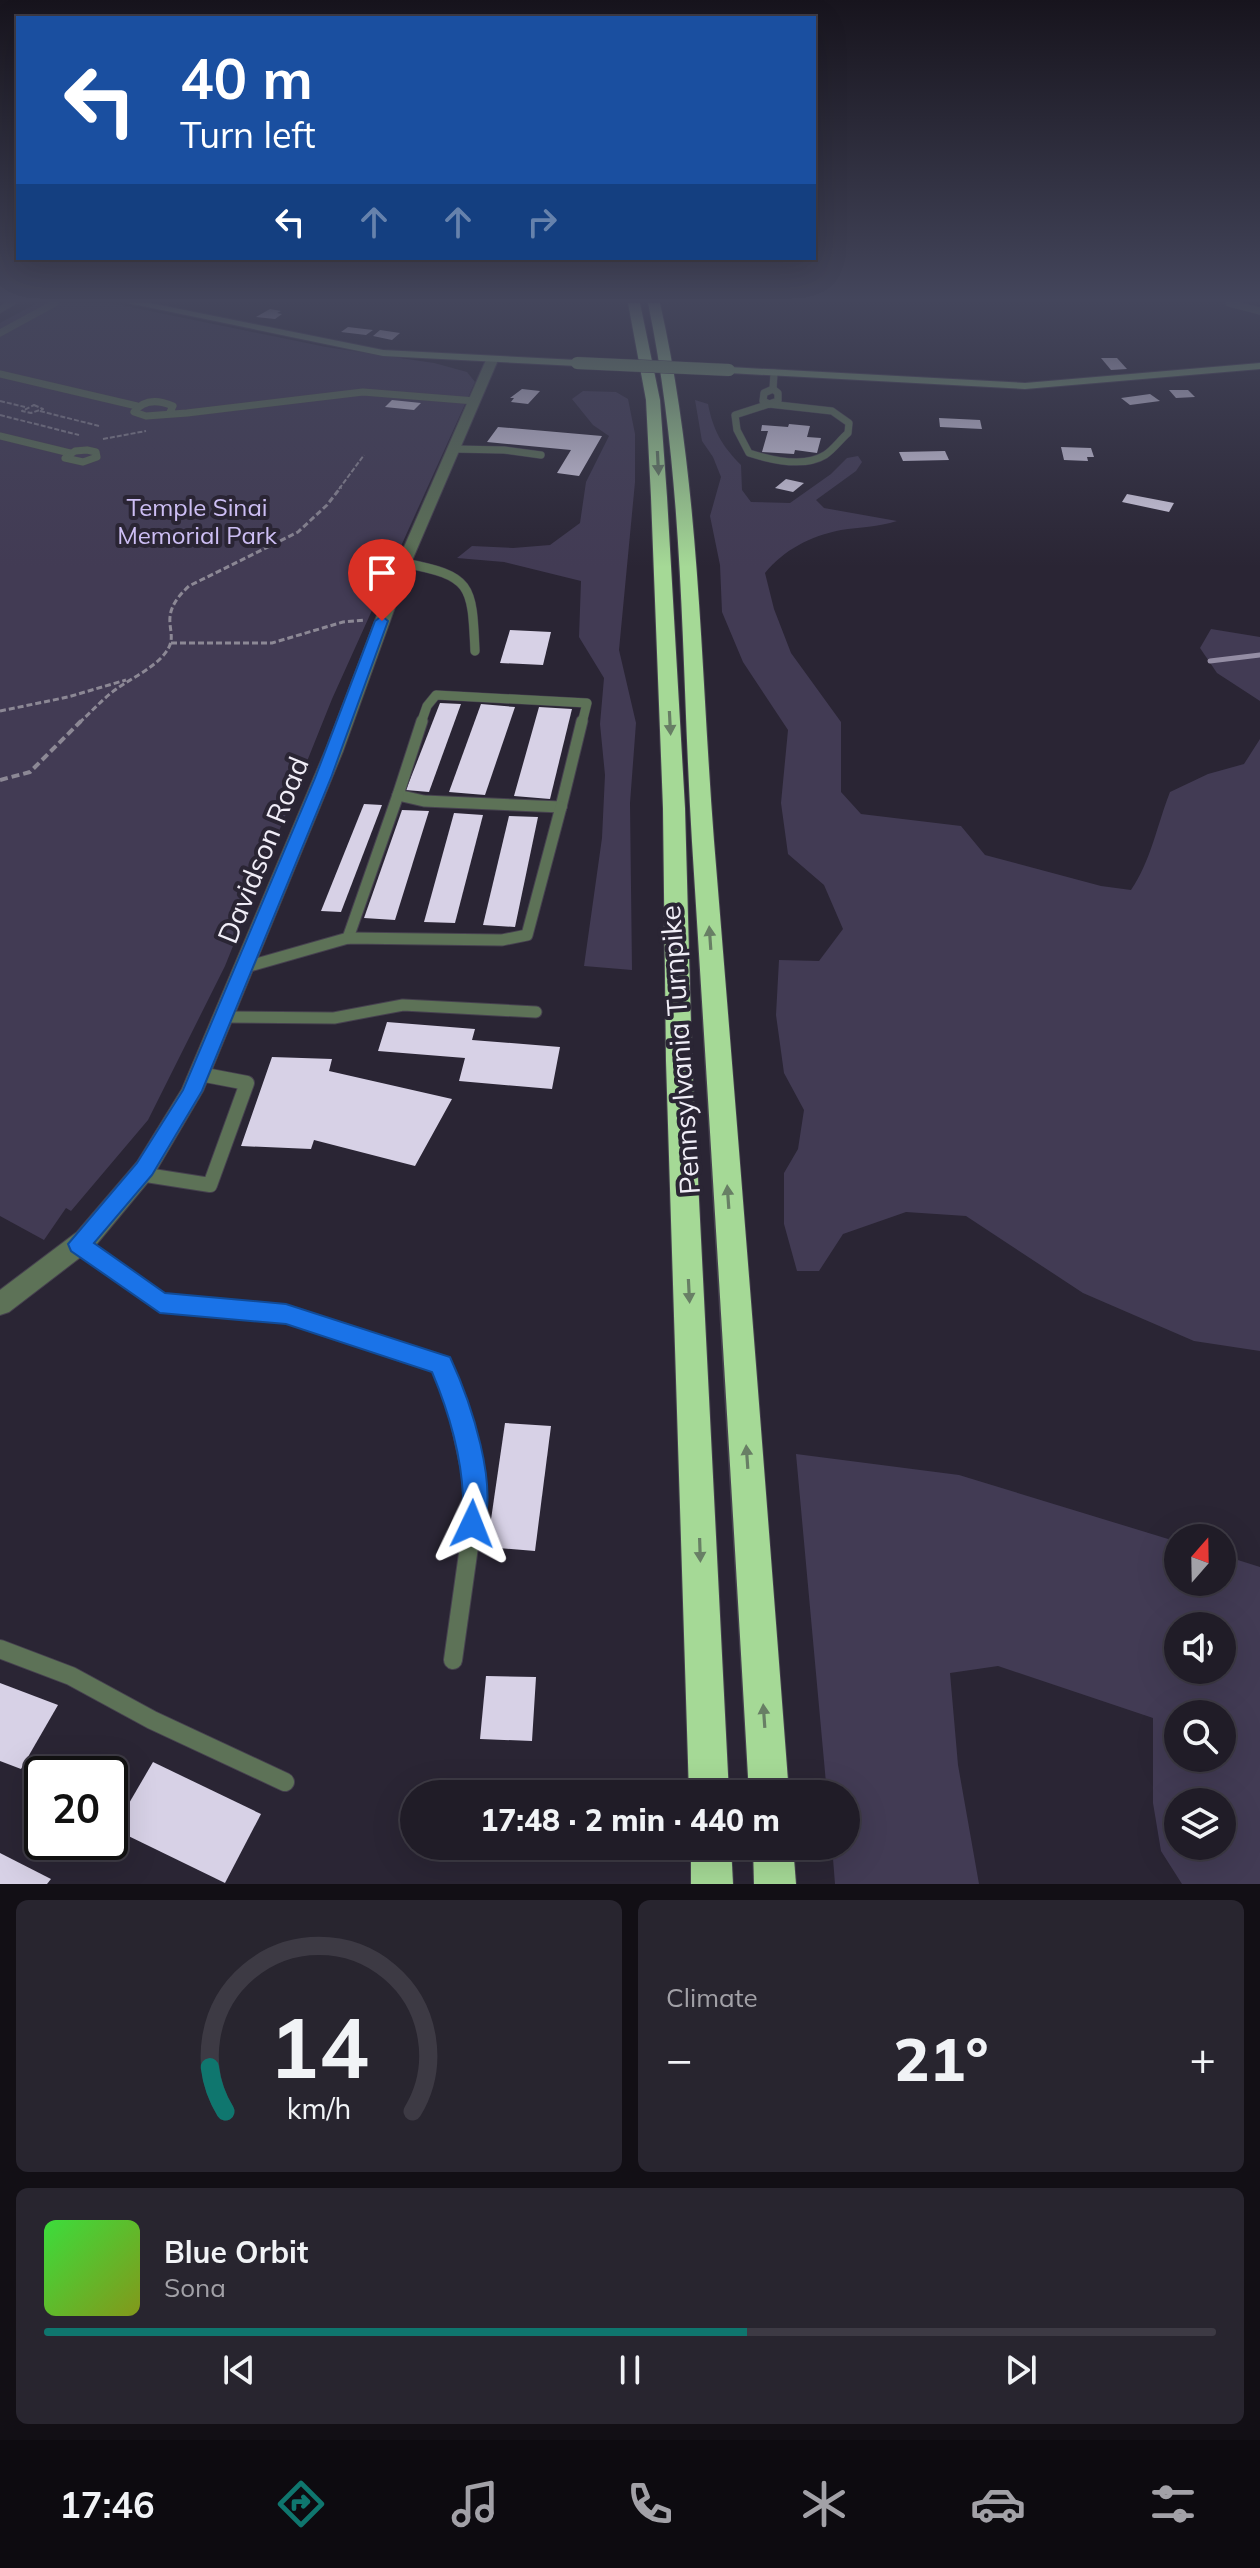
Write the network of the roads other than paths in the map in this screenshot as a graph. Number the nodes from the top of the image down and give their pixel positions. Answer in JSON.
{"nodes":[{"id":1,"x":70,"y":391,"type":"edge"},
{"id":2,"x":479,"y":391,"type":"edge"},
{"id":3,"x":651,"y":391,"type":"edge"},
{"id":4,"x":672,"y":391,"type":"edge"},
{"id":5,"x":775,"y":391,"type":"edge"},
{"id":6,"x":475,"y":401,"type":"junction"},
{"id":7,"x":771,"y":405,"type":"junction"},
{"id":8,"x":137,"y":406,"type":"junction"},
{"id":9,"x":170,"y":412,"type":"junction"},
{"id":10,"x":0,"y":436,"type":"edge"},
{"id":11,"x":454,"y":449,"type":"junction"},
{"id":12,"x":70,"y":453,"type":"dead end"},
{"id":13,"x":541,"y":455,"type":"dead end"},
{"id":14,"x":404,"y":563,"type":"junction"},
{"id":15,"x":475,"y":651,"type":"dead end"},
{"id":16,"x":398,"y":795,"type":"junction"},
{"id":17,"x":561,"y":807,"type":"junction"},
{"id":18,"x":348,"y":938,"type":"junction"},
{"id":19,"x":246,"y":967,"type":"junction"},
{"id":20,"x":536,"y":1012,"type":"dead end"},
{"id":21,"x":225,"y":1017,"type":"junction"},
{"id":22,"x":200,"y":1074,"type":"junction"},
{"id":23,"x":140,"y":1174,"type":"junction"},
{"id":24,"x":79,"y":1244,"type":"junction"},
{"id":25,"x":0,"y":1304,"type":"edge"},
{"id":26,"x":0,"y":1649,"type":"edge"},
{"id":27,"x":453,"y":1660,"type":"dead end"},
{"id":28,"x":708,"y":1780,"type":"edge"},
{"id":29,"x":768,"y":1780,"type":"edge"},
{"id":30,"x":285,"y":1782,"type":"dead end"},
{"id":31,"x":711,"y":1860,"type":"edge"},
{"id":32,"x":774,"y":1860,"type":"edge"},
{"id":33,"x":712,"y":1884,"type":"edge"},
{"id":34,"x":775,"y":1884,"type":"edge"}],
"edges":[{"from":1,"to":8,"type":"lane"},
{"from":2,"to":6,"type":"street","name":"Davidson Road"},
{"from":3,"to":28,"type":"highway","name":"Pennsylvania Turnpike","one_way":true},
{"from":29,"to":4,"type":"highway","name":"Pennsylvania Turnpike","one_way":true},
{"from":5,"to":7,"type":"lane"},
{"from":6,"to":9,"type":"lane"},
{"from":6,"to":11,"type":"street","name":"Davidson Road"},
{"from":7,"to":7,"type":"lane"},
{"from":8,"to":9,"type":"lane"},
{"from":8,"to":9,"type":"lane"},
{"from":10,"to":12,"type":"lane"},
{"from":11,"to":13,"type":"lane"},
{"from":11,"to":14,"type":"street","name":"Davidson Road"},
{"from":14,"to":15,"type":"lane"},
{"from":14,"to":19,"type":"street","name":"Davidson Road"},
{"from":16,"to":17,"type":"lane"},
{"from":16,"to":17,"type":"lane"},
{"from":16,"to":18,"type":"lane"},
{"from":17,"to":18,"type":"lane"},
{"from":18,"to":19,"type":"lane"},
{"from":19,"to":21,"type":"street","name":"Davidson Road"},
{"from":20,"to":21,"type":"lane"},
{"from":21,"to":22,"type":"street","name":"Davidson Road"},
{"from":22,"to":23,"type":"street","name":"Davidson Road"},
{"from":22,"to":23,"type":"lane"},
{"from":23,"to":24,"type":"street","name":"Davidson Road"},
{"from":24,"to":25,"type":"street","name":"Davidson Road"},
{"from":24,"to":27,"type":"lane"},
{"from":26,"to":30,"type":"lane"},
{"from":31,"to":33,"type":"highway"},
{"from":32,"to":34,"type":"highway"}]}
